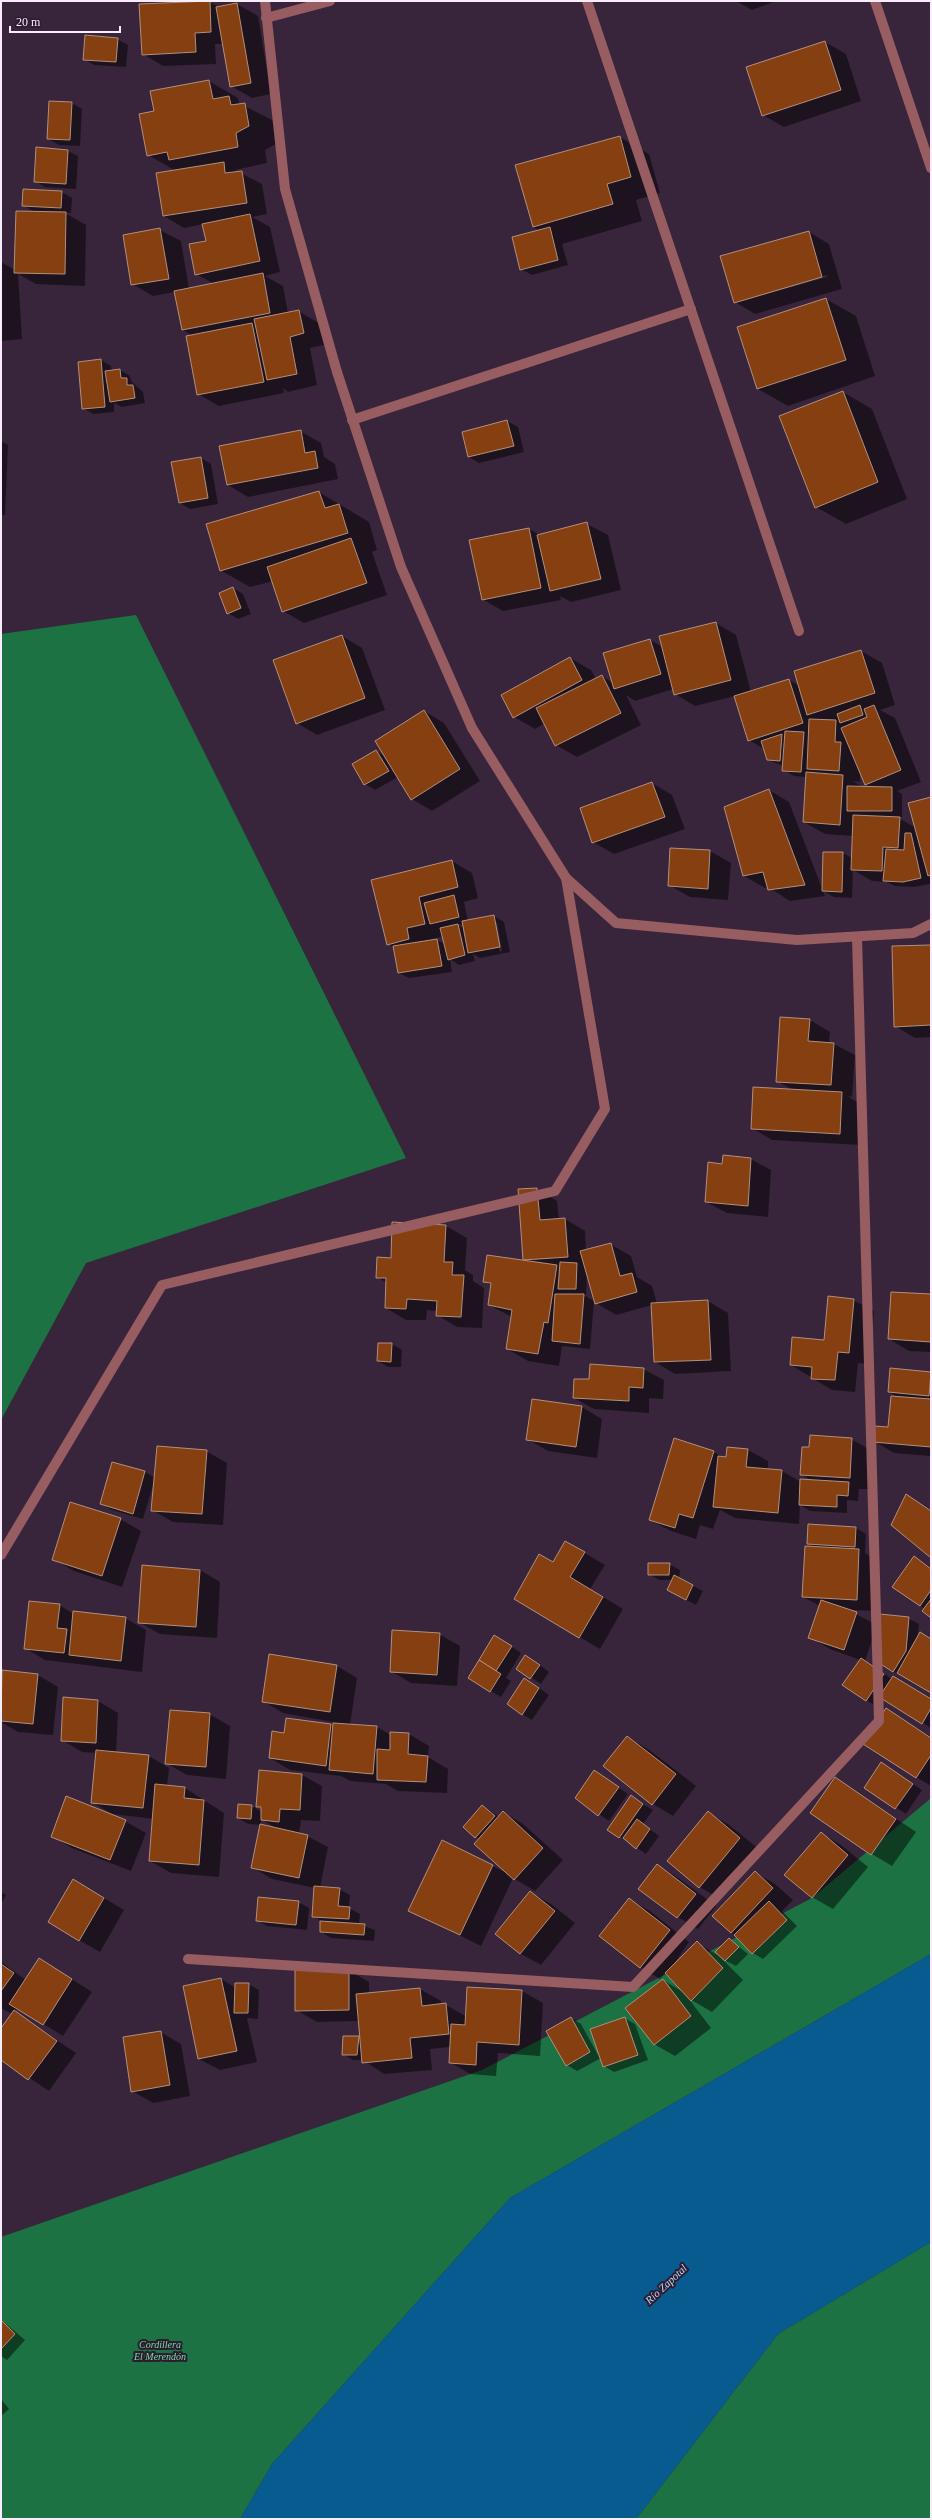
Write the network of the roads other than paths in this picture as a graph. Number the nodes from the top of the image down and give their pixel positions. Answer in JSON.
{"nodes":[{"id":1,"x":265,"y":1,"type":"edge"},
{"id":2,"x":330,"y":1,"type":"edge"},
{"id":3,"x":587,"y":1,"type":"edge"},
{"id":4,"x":876,"y":1,"type":"edge"},
{"id":5,"x":266,"y":18,"type":"junction"},
{"id":6,"x":931,"y":168,"type":"edge"},
{"id":7,"x":691,"y":309,"type":"junction"},
{"id":8,"x":352,"y":420,"type":"junction"},
{"id":9,"x":799,"y":631,"type":"dead end"},
{"id":10,"x":566,"y":878,"type":"junction"},
{"id":11,"x":931,"y":924,"type":"edge"},
{"id":12,"x":857,"y":937,"type":"junction"},
{"id":13,"x":1,"y":1555,"type":"edge"},
{"id":14,"x":188,"y":1960,"type":"dead end"}],
"edges":[{"from":1,"to":5,"type":"street"},
{"from":2,"to":5,"type":"street"},
{"from":3,"to":7,"type":"street"},
{"from":4,"to":6,"type":"street"},
{"from":5,"to":8,"type":"street"},
{"from":7,"to":8,"type":"street"},
{"from":7,"to":9,"type":"street"},
{"from":8,"to":10,"type":"street"},
{"from":10,"to":12,"type":"street"},
{"from":10,"to":13,"type":"street"},
{"from":11,"to":12,"type":"street"},
{"from":12,"to":14,"type":"street"}]}
